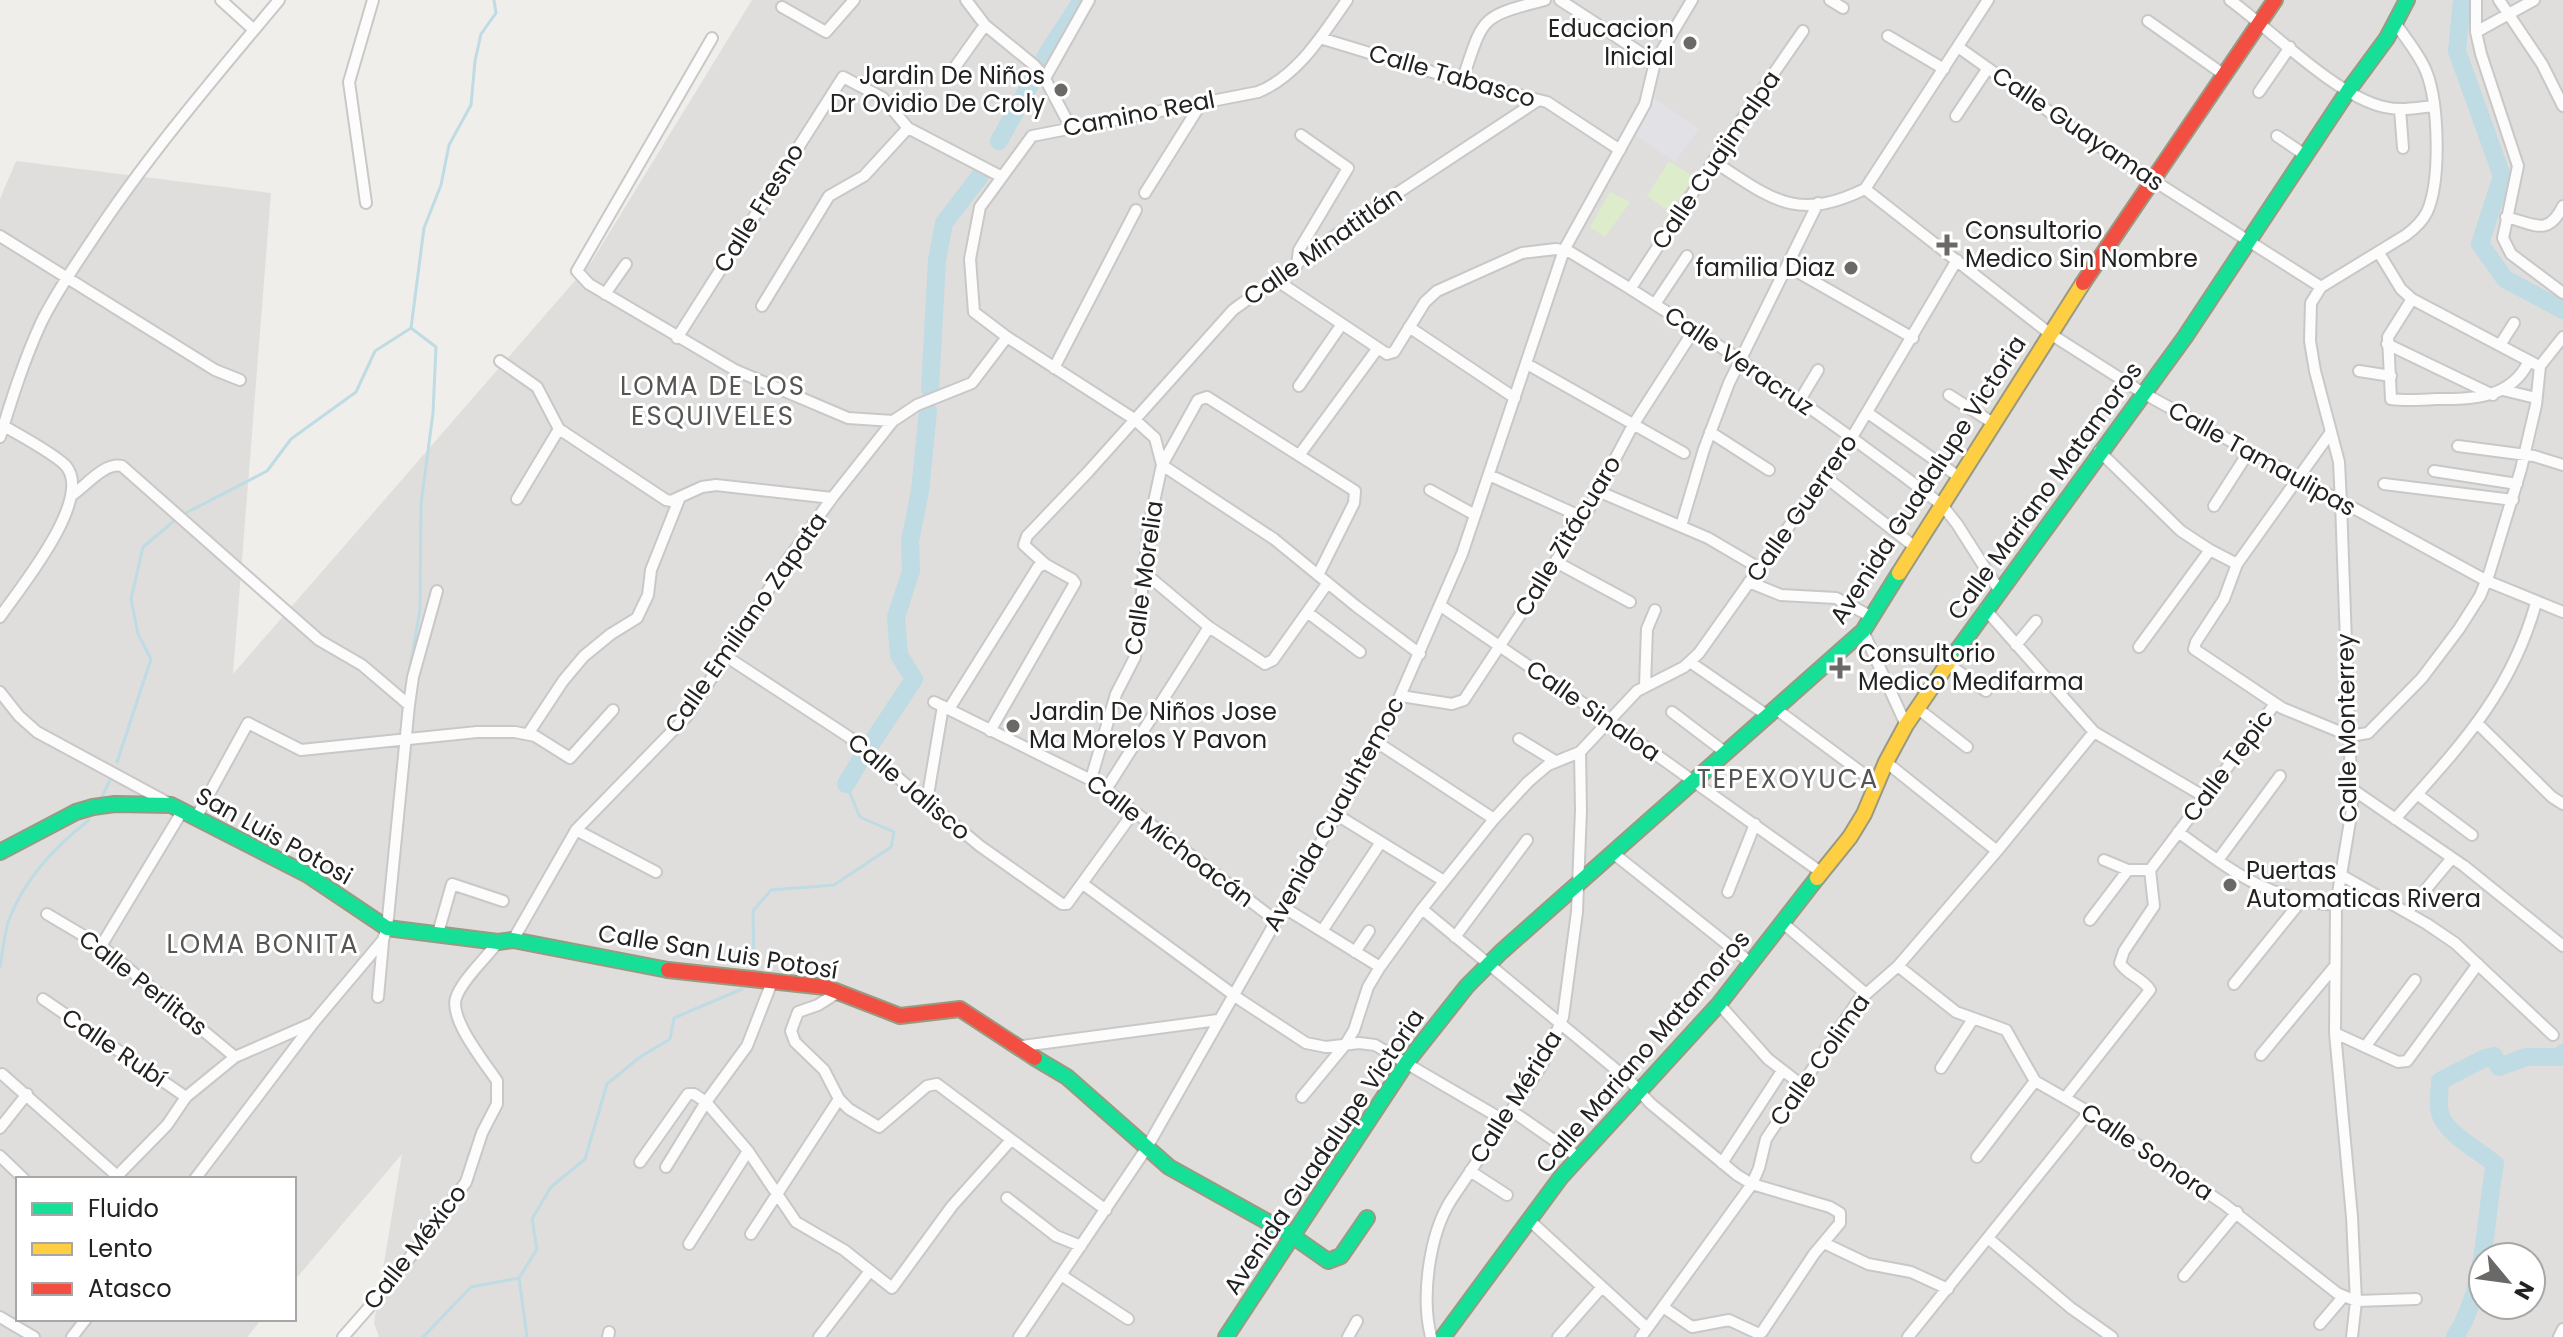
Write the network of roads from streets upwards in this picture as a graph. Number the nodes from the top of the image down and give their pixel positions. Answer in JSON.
{"nodes":[{"id":1,"x":221,"y":0,"type":"edge"},
{"id":2,"x":279,"y":0,"type":"edge"},
{"id":3,"x":373,"y":0,"type":"edge"},
{"id":4,"x":854,"y":0,"type":"edge"},
{"id":5,"x":966,"y":0,"type":"edge"},
{"id":6,"x":1089,"y":0,"type":"edge"},
{"id":7,"x":1347,"y":0,"type":"edge"},
{"id":8,"x":1545,"y":0,"type":"edge"},
{"id":9,"x":1560,"y":0,"type":"edge"},
{"id":10,"x":1692,"y":0,"type":"edge"},
{"id":11,"x":1830,"y":0,"type":"edge"},
{"id":12,"x":1988,"y":0,"type":"edge"},
{"id":13,"x":2230,"y":0,"type":"edge"},
{"id":14,"x":2275,"y":0,"type":"edge"},
{"id":15,"x":2407,"y":0,"type":"edge"},
{"id":16,"x":2476,"y":0,"type":"edge"},
{"id":17,"x":2499,"y":0,"type":"edge"},
{"id":18,"x":2534,"y":0,"type":"edge"},
{"id":19,"x":782,"y":7,"type":"dead end"},
{"id":20,"x":1843,"y":8,"type":"dead end"},
{"id":21,"x":2510,"y":13,"type":"junction"},
{"id":22,"x":2148,"y":21,"type":"dead end"},
{"id":23,"x":2260,"y":22,"type":"junction"},
{"id":24,"x":2396,"y":24,"type":"junction"},
{"id":25,"x":985,"y":25,"type":"junction"},
{"id":26,"x":254,"y":30,"type":"junction"},
{"id":27,"x":1803,"y":31,"type":"dead end"},
{"id":28,"x":2476,"y":32,"type":"junction"},
{"id":29,"x":1888,"y":36,"type":"dead end"},
{"id":30,"x":712,"y":38,"type":"dead end"},
{"id":31,"x":1320,"y":38,"type":"junction"},
{"id":32,"x":1958,"y":47,"type":"junction"},
{"id":33,"x":2290,"y":47,"type":"junction"},
{"id":34,"x":1655,"y":62,"type":"junction"},
{"id":35,"x":1988,"y":68,"type":"junction"},
{"id":36,"x":1944,"y":69,"type":"junction"},
{"id":37,"x":2223,"y":74,"type":"junction"},
{"id":38,"x":948,"y":77,"type":"dead end"},
{"id":39,"x":1044,"y":78,"type":"junction"},
{"id":40,"x":1462,"y":81,"type":"junction"},
{"id":41,"x":2348,"y":91,"type":"junction"},
{"id":42,"x":2259,"y":92,"type":"dead end"},
{"id":43,"x":1537,"y":101,"type":"junction"},
{"id":44,"x":1202,"y":102,"type":"junction"},
{"id":45,"x":2434,"y":106,"type":"junction"},
{"id":46,"x":2563,"y":106,"type":"edge"},
{"id":47,"x":2400,"y":109,"type":"junction"},
{"id":48,"x":1956,"y":116,"type":"dead end"},
{"id":49,"x":908,"y":128,"type":"junction"},
{"id":50,"x":1071,"y":128,"type":"junction"},
{"id":51,"x":1301,"y":135,"type":"dead end"},
{"id":52,"x":2277,"y":136,"type":"dead end"},
{"id":53,"x":2403,"y":148,"type":"dead end"},
{"id":54,"x":1620,"y":150,"type":"junction"},
{"id":55,"x":2305,"y":155,"type":"junction"},
{"id":56,"x":1713,"y":161,"type":"junction"},
{"id":57,"x":1002,"y":177,"type":"junction"},
{"id":58,"x":2151,"y":180,"type":"junction"},
{"id":59,"x":1865,"y":189,"type":"junction"},
{"id":60,"x":1145,"y":193,"type":"dead end"},
{"id":61,"x":366,"y":203,"type":"dead end"},
{"id":62,"x":1818,"y":203,"type":"junction"},
{"id":63,"x":2563,"y":206,"type":"edge"},
{"id":64,"x":1136,"y":210,"type":"dead end"},
{"id":65,"x":2506,"y":217,"type":"junction"},
{"id":66,"x":0,"y":236,"type":"edge"},
{"id":67,"x":2250,"y":240,"type":"junction"},
{"id":68,"x":1564,"y":250,"type":"junction"},
{"id":69,"x":2379,"y":253,"type":"junction"},
{"id":70,"x":1687,"y":256,"type":"dead end"},
{"id":71,"x":1957,"y":260,"type":"junction"},
{"id":72,"x":626,"y":264,"type":"dead end"},
{"id":73,"x":1297,"y":265,"type":"junction"},
{"id":74,"x":1787,"y":266,"type":"junction"},
{"id":75,"x":67,"y":278,"type":"junction"},
{"id":76,"x":1276,"y":280,"type":"junction"},
{"id":77,"x":2321,"y":287,"type":"junction"},
{"id":78,"x":1631,"y":288,"type":"junction"},
{"id":79,"x":2561,"y":289,"type":"edge"},
{"id":80,"x":605,"y":294,"type":"junction"},
{"id":81,"x":2412,"y":299,"type":"junction"},
{"id":82,"x":1655,"y":304,"type":"junction"},
{"id":83,"x":762,"y":306,"type":"dead end"},
{"id":84,"x":2514,"y":323,"type":"dead end"},
{"id":85,"x":1342,"y":324,"type":"junction"},
{"id":86,"x":1409,"y":327,"type":"junction"},
{"id":87,"x":1694,"y":330,"type":"junction"},
{"id":88,"x":2049,"y":333,"type":"junction"},
{"id":89,"x":1007,"y":337,"type":"junction"},
{"id":90,"x":2563,"y":337,"type":"edge"},
{"id":91,"x":677,"y":338,"type":"junction"},
{"id":92,"x":1913,"y":338,"type":"junction"},
{"id":93,"x":2387,"y":344,"type":"junction"},
{"id":94,"x":2500,"y":345,"type":"junction"},
{"id":95,"x":1378,"y":348,"type":"junction"},
{"id":96,"x":500,"y":361,"type":"dead end"},
{"id":97,"x":1740,"y":361,"type":"junction"},
{"id":98,"x":2529,"y":361,"type":"junction"},
{"id":99,"x":1527,"y":364,"type":"junction"},
{"id":100,"x":2540,"y":366,"type":"junction"},
{"id":101,"x":1054,"y":368,"type":"junction"},
{"id":102,"x":1818,"y":370,"type":"dead end"},
{"id":103,"x":2359,"y":371,"type":"dead end"},
{"id":104,"x":2391,"y":376,"type":"junction"},
{"id":105,"x":240,"y":380,"type":"dead end"},
{"id":106,"x":1299,"y":386,"type":"dead end"},
{"id":107,"x":2498,"y":392,"type":"junction"},
{"id":108,"x":2143,"y":393,"type":"junction"},
{"id":109,"x":1949,"y":395,"type":"dead end"},
{"id":110,"x":1515,"y":398,"type":"junction"},
{"id":111,"x":2536,"y":398,"type":"junction"},
{"id":112,"x":1800,"y":400,"type":"junction"},
{"id":113,"x":1868,"y":413,"type":"junction"},
{"id":114,"x":1134,"y":419,"type":"junction"},
{"id":115,"x":893,"y":421,"type":"junction"},
{"id":116,"x":1993,"y":423,"type":"junction"},
{"id":117,"x":1633,"y":425,"type":"junction"},
{"id":118,"x":4,"y":426,"type":"junction"},
{"id":119,"x":559,"y":429,"type":"junction"},
{"id":120,"x":1710,"y":432,"type":"junction"},
{"id":121,"x":2331,"y":432,"type":"junction"},
{"id":122,"x":0,"y":437,"type":"edge"},
{"id":123,"x":1851,"y":439,"type":"junction"},
{"id":124,"x":2458,"y":446,"type":"dead end"},
{"id":125,"x":2099,"y":451,"type":"junction"},
{"id":126,"x":1684,"y":453,"type":"dead end"},
{"id":127,"x":2248,"y":453,"type":"junction"},
{"id":128,"x":1300,"y":454,"type":"junction"},
{"id":129,"x":2525,"y":455,"type":"junction"},
{"id":130,"x":1162,"y":465,"type":"junction"},
{"id":131,"x":2563,"y":465,"type":"edge"},
{"id":132,"x":1769,"y":470,"type":"dead end"},
{"id":133,"x":2434,"y":471,"type":"dead end"},
{"id":134,"x":1489,"y":475,"type":"junction"},
{"id":135,"x":1824,"y":476,"type":"junction"},
{"id":136,"x":1959,"y":477,"type":"junction"},
{"id":137,"x":2297,"y":479,"type":"junction"},
{"id":138,"x":2384,"y":484,"type":"dead end"},
{"id":139,"x":2517,"y":484,"type":"junction"},
{"id":140,"x":1430,"y":490,"type":"dead end"},
{"id":141,"x":1600,"y":492,"type":"junction"},
{"id":142,"x":72,"y":495,"type":"junction"},
{"id":143,"x":680,"y":497,"type":"junction"},
{"id":144,"x":832,"y":498,"type":"junction"},
{"id":145,"x":517,"y":499,"type":"dead end"},
{"id":146,"x":2513,"y":500,"type":"junction"},
{"id":147,"x":2341,"y":503,"type":"junction"},
{"id":148,"x":1942,"y":505,"type":"junction"},
{"id":149,"x":2214,"y":506,"type":"dead end"},
{"id":150,"x":1475,"y":515,"type":"junction"},
{"id":151,"x":1584,"y":518,"type":"junction"},
{"id":152,"x":1681,"y":526,"type":"junction"},
{"id":153,"x":1915,"y":547,"type":"junction"},
{"id":154,"x":2210,"y":550,"type":"junction"},
{"id":155,"x":1556,"y":562,"type":"junction"},
{"id":156,"x":1045,"y":564,"type":"junction"},
{"id":157,"x":2237,"y":564,"type":"junction"},
{"id":158,"x":1759,"y":568,"type":"junction"},
{"id":159,"x":1146,"y":574,"type":"junction"},
{"id":160,"x":1318,"y":575,"type":"junction"},
{"id":161,"x":2487,"y":581,"type":"junction"},
{"id":162,"x":1749,"y":582,"type":"junction"},
{"id":163,"x":1327,"y":584,"type":"junction"},
{"id":164,"x":1999,"y":590,"type":"junction"},
{"id":165,"x":437,"y":591,"type":"dead end"},
{"id":166,"x":1630,"y":602,"type":"dead end"},
{"id":167,"x":2536,"y":603,"type":"junction"},
{"id":168,"x":1441,"y":606,"type":"junction"},
{"id":169,"x":1985,"y":609,"type":"junction"},
{"id":170,"x":1655,"y":610,"type":"dead end"},
{"id":171,"x":1307,"y":612,"type":"junction"},
{"id":172,"x":2563,"y":612,"type":"edge"},
{"id":173,"x":0,"y":617,"type":"edge"},
{"id":174,"x":1872,"y":617,"type":"junction"},
{"id":175,"x":2036,"y":621,"type":"dead end"},
{"id":176,"x":1209,"y":627,"type":"junction"},
{"id":177,"x":1863,"y":631,"type":"junction"},
{"id":178,"x":2016,"y":645,"type":"junction"},
{"id":179,"x":1499,"y":646,"type":"junction"},
{"id":180,"x":2139,"y":647,"type":"dead end"},
{"id":181,"x":1360,"y":652,"type":"dead end"},
{"id":182,"x":1420,"y":654,"type":"junction"},
{"id":183,"x":727,"y":657,"type":"junction"},
{"id":184,"x":1690,"y":662,"type":"junction"},
{"id":185,"x":1948,"y":664,"type":"junction"},
{"id":186,"x":1645,"y":686,"type":"junction"},
{"id":187,"x":1986,"y":691,"type":"dead end"},
{"id":188,"x":0,"y":692,"type":"edge"},
{"id":189,"x":1401,"y":696,"type":"junction"},
{"id":190,"x":2275,"y":704,"type":"junction"},
{"id":191,"x":409,"y":705,"type":"junction"},
{"id":192,"x":942,"y":706,"type":"junction"},
{"id":193,"x":1917,"y":708,"type":"junction"},
{"id":194,"x":613,"y":710,"type":"dead end"},
{"id":195,"x":1672,"y":712,"type":"dead end"},
{"id":196,"x":1772,"y":712,"type":"junction"},
{"id":197,"x":1609,"y":721,"type":"junction"},
{"id":198,"x":2477,"y":723,"type":"junction"},
{"id":199,"x":1906,"y":725,"type":"junction"},
{"id":200,"x":990,"y":731,"type":"junction"},
{"id":201,"x":2094,"y":732,"type":"junction"},
{"id":202,"x":528,"y":734,"type":"junction"},
{"id":203,"x":2350,"y":736,"type":"junction"},
{"id":204,"x":405,"y":739,"type":"junction"},
{"id":205,"x":1519,"y":739,"type":"dead end"},
{"id":206,"x":1378,"y":743,"type":"junction"},
{"id":207,"x":1967,"y":747,"type":"dead end"},
{"id":208,"x":1580,"y":752,"type":"junction"},
{"id":209,"x":1726,"y":753,"type":"junction"},
{"id":210,"x":1555,"y":761,"type":"junction"},
{"id":211,"x":1886,"y":762,"type":"junction"},
{"id":212,"x":2280,"y":776,"type":"dead end"},
{"id":213,"x":1091,"y":779,"type":"junction"},
{"id":214,"x":1694,"y":781,"type":"junction"},
{"id":215,"x":1877,"y":784,"type":"junction"},
{"id":216,"x":2352,"y":789,"type":"junction"},
{"id":217,"x":1105,"y":791,"type":"junction"},
{"id":218,"x":2417,"y":794,"type":"junction"},
{"id":219,"x":2205,"y":797,"type":"junction"},
{"id":220,"x":927,"y":801,"type":"junction"},
{"id":221,"x":2563,"y":804,"type":"edge"},
{"id":222,"x":177,"y":807,"type":"junction"},
{"id":223,"x":1133,"y":813,"type":"junction"},
{"id":224,"x":1337,"y":815,"type":"junction"},
{"id":225,"x":197,"y":816,"type":"junction"},
{"id":226,"x":1494,"y":819,"type":"junction"},
{"id":227,"x":2395,"y":819,"type":"junction"},
{"id":228,"x":1755,"y":824,"type":"junction"},
{"id":229,"x":576,"y":830,"type":"junction"},
{"id":230,"x":2178,"y":832,"type":"junction"},
{"id":231,"x":2472,"y":835,"type":"dead end"},
{"id":232,"x":1527,"y":840,"type":"dead end"},
{"id":233,"x":1381,"y":842,"type":"junction"},
{"id":234,"x":1997,"y":851,"type":"junction"},
{"id":235,"x":0,"y":852,"type":"edge"},
{"id":236,"x":1613,"y":853,"type":"junction"},
{"id":237,"x":2452,"y":858,"type":"junction"},
{"id":238,"x":2104,"y":860,"type":"dead end"},
{"id":239,"x":2218,"y":860,"type":"junction"},
{"id":240,"x":2128,"y":870,"type":"junction"},
{"id":241,"x":2150,"y":870,"type":"junction"},
{"id":242,"x":656,"y":872,"type":"dead end"},
{"id":243,"x":1822,"y":873,"type":"junction"},
{"id":244,"x":2341,"y":875,"type":"junction"},
{"id":245,"x":1444,"y":881,"type":"junction"},
{"id":246,"x":1083,"y":884,"type":"junction"},
{"id":247,"x":1579,"y":884,"type":"junction"},
{"id":248,"x":1728,"y":892,"type":"dead end"},
{"id":249,"x":503,"y":901,"type":"dead end"},
{"id":250,"x":2301,"y":901,"type":"junction"},
{"id":251,"x":2336,"y":905,"type":"junction"},
{"id":252,"x":1283,"y":907,"type":"junction"},
{"id":253,"x":1422,"y":909,"type":"junction"},
{"id":254,"x":2407,"y":912,"type":"junction"},
{"id":255,"x":47,"y":914,"type":"dead end"},
{"id":256,"x":1275,"y":920,"type":"junction"},
{"id":257,"x":2090,"y":920,"type":"dead end"},
{"id":258,"x":1784,"y":924,"type":"junction"},
{"id":259,"x":1322,"y":931,"type":"junction"},
{"id":260,"x":1369,"y":931,"type":"dead end"},
{"id":261,"x":438,"y":933,"type":"junction"},
{"id":262,"x":385,"y":934,"type":"junction"},
{"id":263,"x":1455,"y":937,"type":"junction"},
{"id":264,"x":506,"y":941,"type":"junction"},
{"id":265,"x":101,"y":946,"type":"junction"},
{"id":266,"x":2563,"y":946,"type":"edge"},
{"id":267,"x":1355,"y":952,"type":"junction"},
{"id":268,"x":1487,"y":964,"type":"junction"},
{"id":269,"x":1752,"y":964,"type":"junction"},
{"id":270,"x":2478,"y":964,"type":"junction"},
{"id":271,"x":1898,"y":966,"type":"junction"},
{"id":272,"x":2335,"y":966,"type":"junction"},
{"id":273,"x":1380,"y":967,"type":"junction"},
{"id":274,"x":2415,"y":980,"type":"dead end"},
{"id":275,"x":772,"y":982,"type":"junction"},
{"id":276,"x":2234,"y":984,"type":"dead end"},
{"id":277,"x":840,"y":991,"type":"junction"},
{"id":278,"x":1233,"y":993,"type":"junction"},
{"id":279,"x":1865,"y":993,"type":"junction"},
{"id":280,"x":378,"y":997,"type":"dead end"},
{"id":281,"x":43,"y":999,"type":"dead end"},
{"id":282,"x":1719,"y":1004,"type":"junction"},
{"id":283,"x":1973,"y":1019,"type":"junction"},
{"id":284,"x":1218,"y":1020,"type":"junction"},
{"id":285,"x":314,"y":1022,"type":"junction"},
{"id":286,"x":1561,"y":1026,"type":"junction"},
{"id":287,"x":2335,"y":1033,"type":"junction"},
{"id":288,"x":284,"y":1035,"type":"junction"},
{"id":289,"x":2553,"y":1035,"type":"dead end"},
{"id":290,"x":1345,"y":1045,"type":"junction"},
{"id":291,"x":1015,"y":1047,"type":"junction"},
{"id":292,"x":2365,"y":1047,"type":"junction"},
{"id":293,"x":295,"y":1048,"type":"junction"},
{"id":294,"x":2261,"y":1055,"type":"dead end"},
{"id":295,"x":235,"y":1057,"type":"junction"},
{"id":296,"x":1407,"y":1062,"type":"junction"},
{"id":297,"x":1941,"y":1068,"type":"dead end"},
{"id":298,"x":1782,"y":1071,"type":"junction"},
{"id":299,"x":2,"y":1074,"type":"edge"},
{"id":300,"x":2035,"y":1081,"type":"junction"},
{"id":301,"x":1803,"y":1086,"type":"junction"},
{"id":302,"x":1640,"y":1091,"type":"junction"},
{"id":303,"x":27,"y":1094,"type":"junction"},
{"id":304,"x":186,"y":1097,"type":"junction"},
{"id":305,"x":1302,"y":1097,"type":"dead end"},
{"id":306,"x":2065,"y":1098,"type":"junction"},
{"id":307,"x":839,"y":1099,"type":"junction"},
{"id":308,"x":706,"y":1102,"type":"junction"},
{"id":309,"x":2089,"y":1112,"type":"junction"},
{"id":310,"x":1508,"y":1116,"type":"junction"},
{"id":311,"x":0,"y":1128,"type":"edge"},
{"id":312,"x":1011,"y":1140,"type":"junction"},
{"id":313,"x":1146,"y":1149,"type":"junction"},
{"id":314,"x":748,"y":1151,"type":"junction"},
{"id":315,"x":0,"y":1156,"type":"edge"},
{"id":316,"x":1578,"y":1157,"type":"junction"},
{"id":317,"x":1977,"y":1157,"type":"dead end"},
{"id":318,"x":640,"y":1162,"type":"dead end"},
{"id":319,"x":1722,"y":1163,"type":"junction"},
{"id":320,"x":666,"y":1167,"type":"dead end"},
{"id":321,"x":1470,"y":1171,"type":"junction"},
{"id":322,"x":22,"y":1177,"type":"edge"},
{"id":323,"x":197,"y":1177,"type":"edge"},
{"id":324,"x":1752,"y":1184,"type":"junction"},
{"id":325,"x":776,"y":1193,"type":"junction"},
{"id":326,"x":1507,"y":1195,"type":"dead end"},
{"id":327,"x":1007,"y":1198,"type":"dead end"},
{"id":328,"x":1106,"y":1210,"type":"junction"},
{"id":329,"x":2237,"y":1212,"type":"junction"},
{"id":330,"x":1367,"y":1218,"type":"dead end"},
{"id":331,"x":1528,"y":1219,"type":"junction"},
{"id":332,"x":751,"y":1234,"type":"dead end"},
{"id":333,"x":1291,"y":1235,"type":"junction"},
{"id":334,"x":1989,"y":1239,"type":"junction"},
{"id":335,"x":1824,"y":1243,"type":"junction"},
{"id":336,"x":689,"y":1244,"type":"dead end"},
{"id":337,"x":1081,"y":1246,"type":"junction"},
{"id":338,"x":870,"y":1271,"type":"junction"},
{"id":339,"x":1061,"y":1275,"type":"junction"},
{"id":340,"x":2184,"y":1276,"type":"dead end"},
{"id":341,"x":1602,"y":1287,"type":"junction"},
{"id":342,"x":1948,"y":1289,"type":"junction"},
{"id":343,"x":2343,"y":1297,"type":"junction"},
{"id":344,"x":2416,"y":1299,"type":"dead end"},
{"id":345,"x":2356,"y":1301,"type":"junction"},
{"id":346,"x":1663,"y":1307,"type":"junction"},
{"id":347,"x":0,"y":1317,"type":"edge"},
{"id":348,"x":1128,"y":1319,"type":"dead end"},
{"id":349,"x":84,"y":1321,"type":"edge"},
{"id":350,"x":1357,"y":1321,"type":"dead end"},
{"id":351,"x":2320,"y":1324,"type":"dead end"},
{"id":352,"x":2563,"y":1329,"type":"edge"},
{"id":353,"x":1644,"y":1333,"type":"edge"},
{"id":354,"x":34,"y":1337,"type":"edge"},
{"id":355,"x":72,"y":1337,"type":"edge"},
{"id":356,"x":343,"y":1337,"type":"edge"},
{"id":357,"x":819,"y":1337,"type":"edge"},
{"id":358,"x":1019,"y":1337,"type":"edge"},
{"id":359,"x":1226,"y":1337,"type":"edge"},
{"id":360,"x":1348,"y":1337,"type":"edge"},
{"id":361,"x":1431,"y":1337,"type":"edge"},
{"id":362,"x":1443,"y":1337,"type":"edge"},
{"id":363,"x":1558,"y":1337,"type":"edge"},
{"id":364,"x":1908,"y":1337,"type":"edge"},
{"id":365,"x":2112,"y":1337,"type":"edge"},
{"id":366,"x":2352,"y":1337,"type":"edge"},
{"id":367,"x":2559,"y":1337,"type":"edge"}],
"edges":[{"from":1,"to":26,"type":"street"},
{"from":2,"to":26,"type":"street"},
{"from":3,"to":61,"type":"street"},
{"from":4,"to":19,"type":"street"},
{"from":5,"to":25,"type":"street"},
{"from":6,"to":39,"type":"street"},
{"from":7,"to":31,"type":"street","name":"Camino Real"},
{"from":8,"to":40,"type":"street"},
{"from":9,"to":34,"type":"street"},
{"from":10,"to":34,"type":"street","name":"Avenida Cuauhtemoc"},
{"from":11,"to":20,"type":"street"},
{"from":12,"to":32,"type":"street"},
{"from":13,"to":23,"type":"street"},
{"from":14,"to":23,"type":"street","name":"Avenida Guadalupe Victoria"},
{"from":15,"to":24,"type":"street","name":"Calle Mariano Matamoros"},
{"from":16,"to":28,"type":"street"},
{"from":17,"to":21,"type":"street"},
{"from":18,"to":21,"type":"street"},
{"from":21,"to":28,"type":"street"},
{"from":21,"to":46,"type":"street"},
{"from":22,"to":37,"type":"street"},
{"from":23,"to":33,"type":"street"},
{"from":23,"to":37,"type":"street","name":"Avenida Guadalupe Victoria"},
{"from":24,"to":41,"type":"street","name":"Calle Mariano Matamoros"},
{"from":24,"to":45,"type":"street"},
{"from":25,"to":38,"type":"street"},
{"from":25,"to":39,"type":"street"},
{"from":26,"to":75,"type":"street"},
{"from":27,"to":56,"type":"street","name":"Calle Cuajimalpa"},
{"from":28,"to":65,"type":"street"},
{"from":29,"to":36,"type":"street"},
{"from":30,"to":80,"type":"street"},
{"from":31,"to":40,"type":"street","name":"Calle Tabasco"},
{"from":31,"to":44,"type":"street","name":"Camino Real"},
{"from":32,"to":35,"type":"street","name":"Calle Guayamas"},
{"from":32,"to":36,"type":"street"},
{"from":33,"to":41,"type":"street"},
{"from":33,"to":42,"type":"street"},
{"from":34,"to":54,"type":"street","name":"Avenida Cuauhtemoc"},
{"from":35,"to":48,"type":"street"},
{"from":35,"to":58,"type":"street","name":"Calle Guayamas"},
{"from":36,"to":59,"type":"street"},
{"from":37,"to":58,"type":"street","name":"Avenida Guadalupe Victoria"},
{"from":39,"to":50,"type":"street"},
{"from":40,"to":43,"type":"street","name":"Calle Tabasco"},
{"from":41,"to":47,"type":"street"},
{"from":41,"to":55,"type":"street","name":"Calle Mariano Matamoros"},
{"from":43,"to":54,"type":"street","name":"Calle Tabasco"},
{"from":43,"to":73,"type":"street","name":"Calle Minatitlán"},
{"from":44,"to":50,"type":"street","name":"Camino Real"},
{"from":44,"to":60,"type":"street"},
{"from":45,"to":47,"type":"street"},
{"from":45,"to":69,"type":"street"},
{"from":47,"to":53,"type":"street"},
{"from":49,"to":57,"type":"street"},
{"from":49,"to":83,"type":"street"},
{"from":49,"to":91,"type":"street","name":"Calle Fresno"},
{"from":50,"to":57,"type":"street","name":"Camino Real"},
{"from":51,"to":73,"type":"street"},
{"from":52,"to":55,"type":"street"},
{"from":54,"to":68,"type":"street","name":"Avenida Cuauhtemoc"},
{"from":55,"to":67,"type":"street","name":"Calle Mariano Matamoros"},
{"from":56,"to":62,"type":"street"},
{"from":56,"to":78,"type":"street","name":"Calle Cuajimalpa"},
{"from":57,"to":89,"type":"street","name":"Camino Real"},
{"from":58,"to":67,"type":"street","name":"Calle Guayamas"},
{"from":58,"to":88,"type":"street","name":"Avenida Guadalupe Victoria"},
{"from":59,"to":62,"type":"street"},
{"from":59,"to":71,"type":"street","name":"Calle Tamaulipas"},
{"from":62,"to":74,"type":"street"},
{"from":63,"to":65,"type":"street"},
{"from":64,"to":101,"type":"street"},
{"from":65,"to":79,"type":"street"},
{"from":66,"to":75,"type":"street"},
{"from":67,"to":77,"type":"street","name":"Calle Guayamas"},
{"from":67,"to":108,"type":"street","name":"Calle Mariano Matamoros"},
{"from":68,"to":78,"type":"street","name":"Calle Veracruz"},
{"from":68,"to":86,"type":"street"},
{"from":68,"to":99,"type":"street","name":"Avenida Cuauhtemoc"},
{"from":69,"to":77,"type":"street"},
{"from":69,"to":81,"type":"street"},
{"from":70,"to":82,"type":"street"},
{"from":71,"to":88,"type":"street","name":"Calle Tamaulipas"},
{"from":71,"to":92,"type":"street","name":"Calle Guerrero"},
{"from":72,"to":80,"type":"street"},
{"from":73,"to":76,"type":"street","name":"Calle Minatitlán"},
{"from":74,"to":92,"type":"street"},
{"from":74,"to":97,"type":"street"},
{"from":75,"to":105,"type":"street"},
{"from":75,"to":118,"type":"street"},
{"from":76,"to":85,"type":"street"},
{"from":76,"to":114,"type":"street","name":"Calle Minatitlán"},
{"from":77,"to":121,"type":"street","name":"Calle Monterrey"},
{"from":78,"to":82,"type":"street","name":"Calle Veracruz"},
{"from":80,"to":91,"type":"street"},
{"from":81,"to":93,"type":"street"},
{"from":81,"to":94,"type":"street"},
{"from":82,"to":87,"type":"street","name":"Calle Veracruz"},
{"from":84,"to":94,"type":"street"},
{"from":85,"to":95,"type":"street"},
{"from":85,"to":106,"type":"street"},
{"from":86,"to":95,"type":"street"},
{"from":86,"to":110,"type":"street"},
{"from":87,"to":97,"type":"street","name":"Calle Veracruz"},
{"from":87,"to":117,"type":"street","name":"Calle Zitácuaro"},
{"from":88,"to":108,"type":"street","name":"Calle Tamaulipas"},
{"from":88,"to":116,"type":"street","name":"Avenida Guadalupe Victoria"},
{"from":89,"to":101,"type":"street","name":"Camino Real"},
{"from":89,"to":115,"type":"street","name":"Calle Emiliano Zapata"},
{"from":90,"to":100,"type":"street"},
{"from":91,"to":115,"type":"street"},
{"from":92,"to":113,"type":"street","name":"Calle Guerrero"},
{"from":93,"to":104,"type":"street"},
{"from":93,"to":107,"type":"street"},
{"from":94,"to":98,"type":"street"},
{"from":95,"to":128,"type":"street"},
{"from":96,"to":119,"type":"street"},
{"from":97,"to":112,"type":"street","name":"Calle Veracruz"},
{"from":97,"to":120,"type":"street"},
{"from":98,"to":100,"type":"street"},
{"from":98,"to":107,"type":"street"},
{"from":99,"to":110,"type":"street","name":"Avenida Cuauhtemoc"},
{"from":99,"to":117,"type":"street"},
{"from":100,"to":111,"type":"street"},
{"from":101,"to":114,"type":"street","name":"Camino Real"},
{"from":102,"to":112,"type":"street"},
{"from":103,"to":104,"type":"street"},
{"from":104,"to":107,"type":"street"},
{"from":107,"to":111,"type":"street"},
{"from":108,"to":125,"type":"street","name":"Calle Mariano Matamoros"},
{"from":108,"to":127,"type":"street","name":"Calle Tamaulipas"},
{"from":109,"to":116,"type":"street"},
{"from":110,"to":134,"type":"street","name":"Avenida Cuauhtemoc"},
{"from":111,"to":129,"type":"street"},
{"from":112,"to":123,"type":"street","name":"Calle Veracruz"},
{"from":113,"to":123,"type":"street","name":"Calle Guerrero"},
{"from":113,"to":136,"type":"street"},
{"from":114,"to":130,"type":"street","name":"Camino Real"},
{"from":114,"to":156,"type":"street","name":"Calle Minatitlán"},
{"from":115,"to":144,"type":"street","name":"Calle Emiliano Zapata"},
{"from":116,"to":136,"type":"street","name":"Avenida Guadalupe Victoria"},
{"from":117,"to":126,"type":"street"},
{"from":117,"to":141,"type":"street","name":"Calle Zitácuaro"},
{"from":118,"to":122,"type":"street"},
{"from":118,"to":142,"type":"street"},
{"from":119,"to":143,"type":"street"},
{"from":119,"to":145,"type":"street"},
{"from":120,"to":132,"type":"street","name":"Calle Guerrero"},
{"from":120,"to":152,"type":"street"},
{"from":121,"to":137,"type":"street"},
{"from":121,"to":147,"type":"street","name":"Calle Monterrey"},
{"from":123,"to":135,"type":"street","name":"Calle Guerrero"},
{"from":123,"to":148,"type":"street","name":"Calle Veracruz"},
{"from":124,"to":129,"type":"street"},
{"from":125,"to":154,"type":"street"},
{"from":125,"to":164,"type":"street","name":"Calle Mariano Matamoros"},
{"from":127,"to":137,"type":"street","name":"Calle Tamaulipas"},
{"from":127,"to":149,"type":"street"},
{"from":128,"to":130,"type":"street","name":"Calle Morelia"},
{"from":128,"to":160,"type":"street"},
{"from":129,"to":131,"type":"street"},
{"from":129,"to":139,"type":"street"},
{"from":130,"to":159,"type":"street","name":"Calle Morelia"},
{"from":130,"to":160,"type":"street"},
{"from":133,"to":139,"type":"street"},
{"from":134,"to":150,"type":"street","name":"Avenida Cuauhtemoc"},
{"from":134,"to":151,"type":"street"},
{"from":135,"to":153,"type":"street"},
{"from":135,"to":158,"type":"street","name":"Calle Guerrero"},
{"from":136,"to":148,"type":"street","name":"Avenida Guadalupe Victoria"},
{"from":137,"to":147,"type":"street","name":"Calle Tamaulipas"},
{"from":137,"to":157,"type":"street"},
{"from":138,"to":146,"type":"street"},
{"from":139,"to":146,"type":"street"},
{"from":140,"to":150,"type":"street"},
{"from":141,"to":151,"type":"street","name":"Calle Zitácuaro"},
{"from":141,"to":152,"type":"street"},
{"from":142,"to":173,"type":"street"},
{"from":142,"to":191,"type":"street"},
{"from":143,"to":144,"type":"street"},
{"from":143,"to":202,"type":"street"},
{"from":144,"to":183,"type":"street","name":"Calle Emiliano Zapata"},
{"from":146,"to":161,"type":"street"},
{"from":147,"to":161,"type":"street","name":"Calle Tamaulipas"},
{"from":147,"to":203,"type":"street","name":"Calle Monterrey"},
{"from":148,"to":153,"type":"street","name":"Avenida Guadalupe Victoria"},
{"from":148,"to":164,"type":"street","name":"Calle Veracruz"},
{"from":150,"to":168,"type":"street","name":"Avenida Cuauhtemoc"},
{"from":151,"to":155,"type":"street","name":"Calle Zitácuaro"},
{"from":152,"to":158,"type":"street"},
{"from":153,"to":174,"type":"street","name":"Avenida Guadalupe Victoria"},
{"from":154,"to":157,"type":"street"},
{"from":154,"to":180,"type":"street"},
{"from":155,"to":166,"type":"street"},
{"from":155,"to":179,"type":"street","name":"Calle Zitácuaro"},
{"from":156,"to":192,"type":"street"},
{"from":156,"to":200,"type":"street"},
{"from":157,"to":190,"type":"street"},
{"from":158,"to":162,"type":"street","name":"Calle Guerrero"},
{"from":159,"to":176,"type":"street"},
{"from":159,"to":213,"type":"street","name":"Calle Morelia"},
{"from":160,"to":163,"type":"street"},
{"from":161,"to":167,"type":"street","name":"Calle Tamaulipas"},
{"from":161,"to":203,"type":"street"},
{"from":162,"to":174,"type":"street"},
{"from":162,"to":184,"type":"street","name":"Calle Guerrero"},
{"from":163,"to":171,"type":"street"},
{"from":163,"to":182,"type":"street"},
{"from":164,"to":169,"type":"street","name":"Calle Mariano Matamoros"},
{"from":165,"to":191,"type":"street"},
{"from":167,"to":172,"type":"street","name":"Calle Tamaulipas"},
{"from":167,"to":198,"type":"street"},
{"from":168,"to":179,"type":"street","name":"Calle Sinaloa"},
{"from":168,"to":182,"type":"street","name":"Avenida Cuauhtemoc"},
{"from":169,"to":178,"type":"street"},
{"from":169,"to":185,"type":"street","name":"Calle Mariano Matamoros"},
{"from":170,"to":186,"type":"street"},
{"from":171,"to":176,"type":"street"},
{"from":171,"to":181,"type":"street"},
{"from":174,"to":177,"type":"street","name":"Avenida Guadalupe Victoria"},
{"from":175,"to":178,"type":"street"},
{"from":176,"to":217,"type":"street"},
{"from":177,"to":196,"type":"street","name":"Avenida Guadalupe Victoria"},
{"from":177,"to":199,"type":"street"},
{"from":178,"to":201,"type":"street"},
{"from":179,"to":189,"type":"street","name":"Calle Zitácuaro"},
{"from":179,"to":197,"type":"street","name":"Calle Sinaloa"},
{"from":182,"to":189,"type":"street","name":"Avenida Cuauhtemoc"},
{"from":183,"to":220,"type":"street","name":"Calle Jalisco"},
{"from":183,"to":229,"type":"street","name":"Calle Emiliano Zapata"},
{"from":184,"to":186,"type":"street","name":"Calle Guerrero"},
{"from":184,"to":196,"type":"street"},
{"from":185,"to":187,"type":"street"},
{"from":185,"to":193,"type":"street","name":"Calle Mariano Matamoros"},
{"from":186,"to":197,"type":"street","name":"Calle Guerrero"},
{"from":188,"to":222,"type":"street"},
{"from":189,"to":206,"type":"street","name":"Avenida Cuauhtemoc"},
{"from":190,"to":203,"type":"street","name":"Calle Tepic"},
{"from":190,"to":219,"type":"street","name":"Calle Tepic"},
{"from":191,"to":204,"type":"street"},
{"from":192,"to":200,"type":"street","name":"Calle Michoacán"},
{"from":192,"to":220,"type":"street"},
{"from":193,"to":199,"type":"street","name":"Calle Mariano Matamoros"},
{"from":193,"to":207,"type":"street"},
{"from":194,"to":202,"type":"street"},
{"from":195,"to":209,"type":"street"},
{"from":196,"to":209,"type":"street","name":"Avenida Guadalupe Victoria"},
{"from":196,"to":215,"type":"street"},
{"from":197,"to":208,"type":"street","name":"Calle Guerrero"},
{"from":197,"to":214,"type":"street","name":"Calle Sinaloa"},
{"from":198,"to":218,"type":"street"},
{"from":198,"to":221,"type":"street"},
{"from":199,"to":211,"type":"street","name":"Calle Mariano Matamoros"},
{"from":200,"to":213,"type":"street","name":"Calle Michoacán"},
{"from":201,"to":219,"type":"street"},
{"from":201,"to":234,"type":"street","name":"Calle Colima"},
{"from":202,"to":204,"type":"street"},
{"from":203,"to":216,"type":"street","name":"Calle Monterrey"},
{"from":204,"to":225,"type":"street"},
{"from":204,"to":262,"type":"street"},
{"from":205,"to":210,"type":"street"},
{"from":206,"to":224,"type":"street","name":"Avenida Cuauhtemoc"},
{"from":206,"to":226,"type":"street"},
{"from":208,"to":210,"type":"street"},
{"from":208,"to":247,"type":"street","name":"Calle Mérida"},
{"from":209,"to":214,"type":"street","name":"Avenida Guadalupe Victoria"},
{"from":210,"to":226,"type":"street"},
{"from":211,"to":215,"type":"street","name":"Calle Mariano Matamoros"},
{"from":211,"to":234,"type":"street"},
{"from":212,"to":239,"type":"street"},
{"from":213,"to":217,"type":"street","name":"Calle Michoacán"},
{"from":214,"to":228,"type":"street","name":"Calle Sinaloa"},
{"from":214,"to":236,"type":"street","name":"Avenida Guadalupe Victoria"},
{"from":215,"to":243,"type":"street","name":"Calle Mariano Matamoros"},
{"from":216,"to":227,"type":"street"},
{"from":216,"to":244,"type":"street","name":"Calle Monterrey"},
{"from":217,"to":223,"type":"street","name":"Calle Michoacán"},
{"from":218,"to":227,"type":"street"},
{"from":218,"to":231,"type":"street"},
{"from":219,"to":230,"type":"street","name":"Calle Tepic"},
{"from":220,"to":246,"type":"street","name":"Calle Jalisco"},
{"from":222,"to":225,"type":"street","name":"San Luis Potosi"},
{"from":222,"to":235,"type":"street","name":"San Luis Potosi"},
{"from":222,"to":265,"type":"street"},
{"from":223,"to":246,"type":"street","name":"Calle Jalisco"},
{"from":223,"to":256,"type":"street","name":"Calle Michoacán"},
{"from":224,"to":233,"type":"street"},
{"from":224,"to":252,"type":"street","name":"Avenida Cuauhtemoc"},
{"from":225,"to":262,"type":"street","name":"San Luis Potosi"},
{"from":226,"to":245,"type":"street"},
{"from":227,"to":237,"type":"street"},
{"from":228,"to":243,"type":"street","name":"Calle Sinaloa"},
{"from":228,"to":248,"type":"street"},
{"from":229,"to":242,"type":"street"},
{"from":229,"to":264,"type":"street","name":"Calle Emiliano Zapata"},
{"from":230,"to":239,"type":"street"},
{"from":230,"to":241,"type":"street","name":"Calle Tepic"},
{"from":232,"to":263,"type":"street"},
{"from":233,"to":245,"type":"street"},
{"from":233,"to":259,"type":"street"},
{"from":234,"to":271,"type":"street","name":"Calle Colima"},
{"from":236,"to":247,"type":"street","name":"Avenida Guadalupe Victoria"},
{"from":236,"to":269,"type":"street"},
{"from":237,"to":254,"type":"street"},
{"from":237,"to":266,"type":"street"},
{"from":238,"to":240,"type":"street"},
{"from":239,"to":250,"type":"street"},
{"from":240,"to":241,"type":"street"},
{"from":240,"to":257,"type":"street"},
{"from":241,"to":306,"type":"street"},
{"from":243,"to":258,"type":"street","name":"Calle Mariano Matamoros"},
{"from":244,"to":251,"type":"street","name":"Calle Monterrey"},
{"from":244,"to":254,"type":"street"},
{"from":245,"to":253,"type":"street"},
{"from":246,"to":278,"type":"street"},
{"from":247,"to":268,"type":"street","name":"Avenida Guadalupe Victoria"},
{"from":247,"to":286,"type":"street","name":"Calle Mérida"},
{"from":249,"to":261,"type":"street"},
{"from":250,"to":251,"type":"street"},
{"from":250,"to":276,"type":"street"},
{"from":251,"to":272,"type":"street","name":"Calle Monterrey"},
{"from":252,"to":256,"type":"street","name":"Avenida Cuauhtemoc"},
{"from":252,"to":259,"type":"street"},
{"from":253,"to":263,"type":"street"},
{"from":253,"to":273,"type":"street"},
{"from":254,"to":270,"type":"street"},
{"from":255,"to":265,"type":"street","name":"Calle Perlitas"},
{"from":256,"to":278,"type":"street","name":"Avenida Cuauhtemoc"},
{"from":258,"to":269,"type":"street","name":"Calle Mariano Matamoros"},
{"from":258,"to":279,"type":"street"},
{"from":259,"to":267,"type":"street"},
{"from":260,"to":267,"type":"street"},
{"from":261,"to":262,"type":"street","name":"Calle San Luis Potosí"},
{"from":261,"to":264,"type":"street","name":"Calle San Luis Potosí"},
{"from":262,"to":280,"type":"street"},
{"from":262,"to":285,"type":"street"},
{"from":263,"to":268,"type":"street"},
{"from":264,"to":275,"type":"street","name":"Calle San Luis Potosí"},
{"from":264,"to":356,"type":"street","name":"Calle México"},
{"from":265,"to":295,"type":"street","name":"Calle Perlitas"},
{"from":267,"to":273,"type":"street"},
{"from":268,"to":286,"type":"street"},
{"from":268,"to":296,"type":"street","name":"Avenida Guadalupe Victoria"},
{"from":269,"to":282,"type":"street","name":"Calle Mariano Matamoros"},
{"from":270,"to":289,"type":"street"},
{"from":270,"to":292,"type":"street"},
{"from":271,"to":279,"type":"street","name":"Calle Colima"},
{"from":271,"to":283,"type":"street"},
{"from":272,"to":287,"type":"street","name":"Calle Monterrey"},
{"from":272,"to":294,"type":"street"},
{"from":273,"to":290,"type":"street"},
{"from":274,"to":292,"type":"street"},
{"from":275,"to":277,"type":"street","name":"Calle San Luis Potosí"},
{"from":275,"to":308,"type":"street"},
{"from":277,"to":291,"type":"street","name":"Calle San Luis Potosí"},
{"from":277,"to":307,"type":"street"},
{"from":278,"to":284,"type":"street","name":"Avenida Cuauhtemoc"},
{"from":278,"to":290,"type":"street"},
{"from":279,"to":301,"type":"street","name":"Calle Colima"},
{"from":281,"to":304,"type":"street","name":"Calle Rubí"},
{"from":282,"to":298,"type":"street"},
{"from":282,"to":302,"type":"street","name":"Calle Mariano Matamoros"},
{"from":283,"to":297,"type":"street"},
{"from":283,"to":300,"type":"street"},
{"from":284,"to":291,"type":"street"},
{"from":284,"to":313,"type":"street","name":"Avenida Cuauhtemoc"},
{"from":285,"to":288,"type":"street"},
{"from":285,"to":293,"type":"street"},
{"from":286,"to":302,"type":"street"},
{"from":286,"to":310,"type":"street","name":"Calle Mérida"},
{"from":287,"to":292,"type":"street"},
{"from":287,"to":345,"type":"street","name":"Calle Monterrey"},
{"from":288,"to":293,"type":"street"},
{"from":288,"to":295,"type":"street"},
{"from":290,"to":296,"type":"street"},
{"from":290,"to":305,"type":"street"},
{"from":291,"to":313,"type":"street","name":"Calle San Luis Potosí"},
{"from":293,"to":323,"type":"street"},
{"from":295,"to":304,"type":"street"},
{"from":296,"to":310,"type":"street"},
{"from":296,"to":333,"type":"street","name":"Avenida Guadalupe Victoria"},
{"from":298,"to":301,"type":"street"},
{"from":298,"to":319,"type":"street"},
{"from":299,"to":303,"type":"street"},
{"from":300,"to":306,"type":"street","name":"Calle Sonora"},
{"from":300,"to":317,"type":"street"},
{"from":301,"to":324,"type":"street","name":"Calle Colima"},
{"from":302,"to":316,"type":"street","name":"Calle Mariano Matamoros"},
{"from":302,"to":319,"type":"street"},
{"from":303,"to":304,"type":"street"},
{"from":303,"to":311,"type":"street"},
{"from":306,"to":309,"type":"street","name":"Calle Sonora"},
{"from":307,"to":312,"type":"street"},
{"from":307,"to":325,"type":"street"},
{"from":308,"to":314,"type":"street"},
{"from":308,"to":318,"type":"street"},
{"from":308,"to":320,"type":"street"},
{"from":309,"to":329,"type":"street","name":"Calle Sonora"},
{"from":309,"to":334,"type":"street"},
{"from":310,"to":316,"type":"street"},
{"from":310,"to":321,"type":"street","name":"Calle Mérida"},
{"from":312,"to":328,"type":"street"},
{"from":312,"to":338,"type":"street"},
{"from":313,"to":328,"type":"street","name":"Avenida Cuauhtemoc"},
{"from":313,"to":333,"type":"street","name":"Calle San Luis Potosí"},
{"from":314,"to":325,"type":"street"},
{"from":314,"to":336,"type":"street"},
{"from":315,"to":322,"type":"street"},
{"from":316,"to":331,"type":"street","name":"Calle Mariano Matamoros"},
{"from":319,"to":324,"type":"street"},
{"from":321,"to":326,"type":"street"},
{"from":321,"to":361,"type":"street","name":"Calle Mérida"},
{"from":324,"to":335,"type":"street"},
{"from":324,"to":346,"type":"street","name":"Calle Colima"},
{"from":325,"to":332,"type":"street"},
{"from":325,"to":338,"type":"street"},
{"from":327,"to":337,"type":"street"},
{"from":328,"to":337,"type":"street","name":"Avenida Cuauhtemoc"},
{"from":329,"to":340,"type":"street"},
{"from":329,"to":343,"type":"street","name":"Calle Sonora"},
{"from":330,"to":333,"type":"street","name":"Calle San Luis Potosí"},
{"from":331,"to":341,"type":"street"},
{"from":331,"to":362,"type":"street","name":"Calle Mariano Matamoros"},
{"from":333,"to":359,"type":"street","name":"Avenida Guadalupe Victoria"},
{"from":334,"to":342,"type":"street"},
{"from":334,"to":365,"type":"street"},
{"from":335,"to":342,"type":"street"},
{"from":335,"to":346,"type":"street"},
{"from":337,"to":339,"type":"street","name":"Avenida Cuauhtemoc"},
{"from":338,"to":357,"type":"street"},
{"from":339,"to":348,"type":"street"},
{"from":339,"to":358,"type":"street","name":"Avenida Cuauhtemoc"},
{"from":341,"to":353,"type":"street"},
{"from":341,"to":363,"type":"street"},
{"from":342,"to":364,"type":"street"},
{"from":343,"to":345,"type":"street","name":"Calle Sonora"},
{"from":343,"to":351,"type":"street"},
{"from":344,"to":345,"type":"street","name":"Calle Sonora"},
{"from":345,"to":366,"type":"street","name":"Calle Monterrey"},
{"from":346,"to":353,"type":"street","name":"Calle Colima"},
{"from":347,"to":354,"type":"street"},
{"from":349,"to":355,"type":"street"},
{"from":350,"to":360,"type":"street"},
{"from":352,"to":367,"type":"street"}]}
